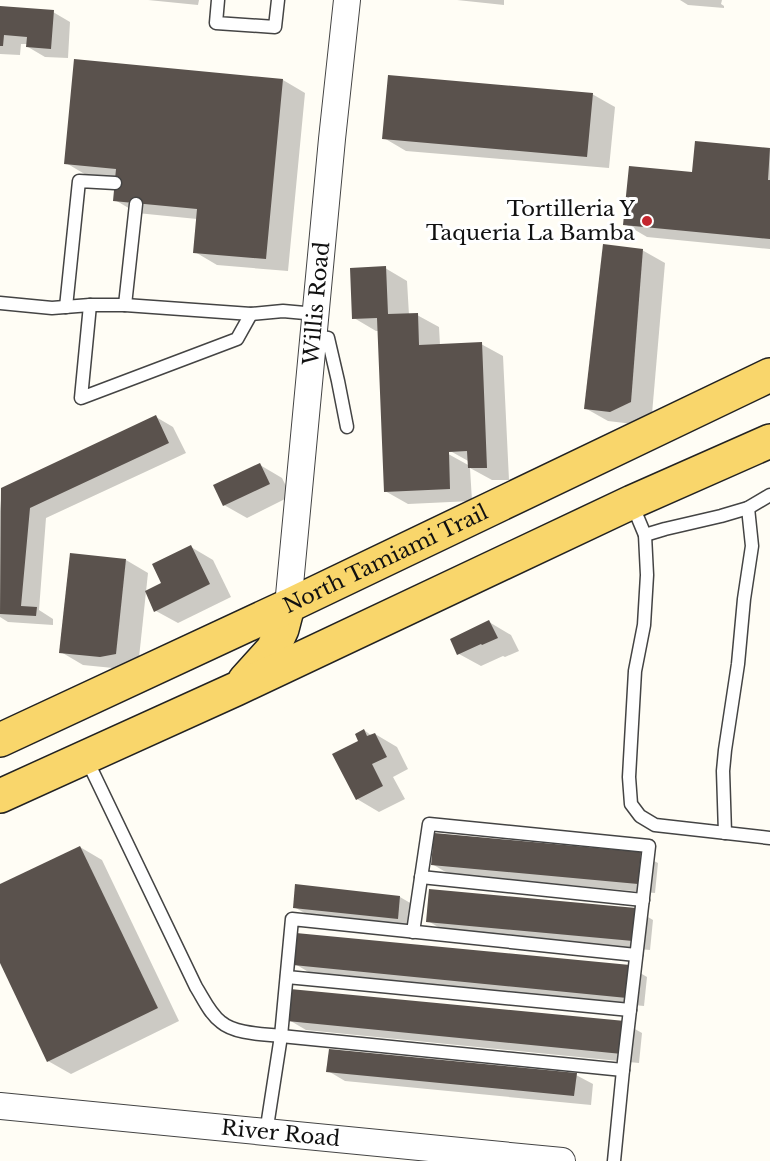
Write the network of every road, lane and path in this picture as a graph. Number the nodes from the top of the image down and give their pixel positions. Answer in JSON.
{"nodes":[{"id":1,"x":218,"y":0,"type":"edge"},
{"id":2,"x":278,"y":0,"type":"edge"},
{"id":3,"x":347,"y":0,"type":"edge"},
{"id":4,"x":115,"y":183,"type":"dead end"},
{"id":5,"x":136,"y":204,"type":"dead end"},
{"id":6,"x":0,"y":303,"type":"edge"},
{"id":7,"x":90,"y":305,"type":"junction"},
{"id":8,"x":125,"y":305,"type":"junction"},
{"id":9,"x":66,"y":307,"type":"junction"},
{"id":10,"x":250,"y":314,"type":"junction"},
{"id":11,"x":315,"y":325,"type":"junction"},
{"id":12,"x":770,"y":375,"type":"edge"},
{"id":13,"x":347,"y":427,"type":"dead end"},
{"id":14,"x":770,"y":441,"type":"edge"},
{"id":15,"x":770,"y":495,"type":"edge"},
{"id":16,"x":632,"y":502,"type":"junction"},
{"id":17,"x":748,"y":508,"type":"junction"},
{"id":18,"x":645,"y":535,"type":"junction"},
{"id":19,"x":288,"y":606,"type":"junction"},
{"id":20,"x":236,"y":689,"type":"junction"},
{"id":21,"x":0,"y":740,"type":"edge"},
{"id":22,"x":85,"y":757,"type":"junction"},
{"id":23,"x":0,"y":796,"type":"edge"},
{"id":24,"x":725,"y":833,"type":"junction"},
{"id":25,"x":770,"y":838,"type":"edge"},
{"id":26,"x":421,"y":877,"type":"junction"},
{"id":27,"x":643,"y":900,"type":"junction"},
{"id":28,"x":413,"y":932,"type":"junction"},
{"id":29,"x":636,"y":955,"type":"junction"},
{"id":30,"x":287,"y":977,"type":"junction"},
{"id":31,"x":630,"y":1010,"type":"junction"},
{"id":32,"x":281,"y":1036,"type":"junction"},
{"id":33,"x":623,"y":1070,"type":"junction"},
{"id":34,"x":0,"y":1107,"type":"edge"},
{"id":35,"x":266,"y":1132,"type":"junction"},
{"id":36,"x":369,"y":1152,"type":"edge"},
{"id":37,"x":562,"y":1161,"type":"edge"},
{"id":38,"x":614,"y":1161,"type":"edge"}],
"edges":[{"from":1,"to":2,"type":"lane"},
{"from":3,"to":11,"type":"street","name":"Willis Road"},
{"from":4,"to":9,"type":"lane"},
{"from":5,"to":8,"type":"lane"},
{"from":6,"to":9,"type":"lane"},
{"from":7,"to":8,"type":"lane"},
{"from":7,"to":9,"type":"lane"},
{"from":7,"to":10,"type":"lane"},
{"from":8,"to":10,"type":"lane"},
{"from":10,"to":11,"type":"lane"},
{"from":11,"to":13,"type":"lane"},
{"from":11,"to":19,"type":"street","name":"Willis Road"},
{"from":12,"to":19,"type":"main road","name":"North Tamiami Trail"},
{"from":14,"to":16,"type":"main road"},
{"from":15,"to":17,"type":"lane"},
{"from":16,"to":18,"type":"lane"},
{"from":16,"to":20,"type":"main road"},
{"from":17,"to":18,"type":"lane"},
{"from":17,"to":24,"type":"lane"},
{"from":18,"to":24,"type":"lane"},
{"from":19,"to":20,"type":"main road"},
{"from":19,"to":21,"type":"main road","name":"North Tamiami Trail"},
{"from":20,"to":22,"type":"main road"},
{"from":22,"to":23,"type":"main road"},
{"from":22,"to":32,"type":"lane"},
{"from":24,"to":25,"type":"lane"},
{"from":26,"to":27,"type":"lane"},
{"from":26,"to":27,"type":"lane"},
{"from":26,"to":28,"type":"lane"},
{"from":27,"to":29,"type":"lane"},
{"from":28,"to":29,"type":"lane"},
{"from":28,"to":30,"type":"lane"},
{"from":29,"to":31,"type":"lane"},
{"from":30,"to":31,"type":"lane"},
{"from":30,"to":32,"type":"lane"},
{"from":31,"to":33,"type":"lane"},
{"from":32,"to":33,"type":"lane"},
{"from":32,"to":35,"type":"lane"},
{"from":33,"to":38,"type":"lane"},
{"from":34,"to":35,"type":"street","name":"River Road"},
{"from":35,"to":36,"type":"street","name":"River Road"},
{"from":36,"to":37,"type":"street","name":"River Road"}]}
